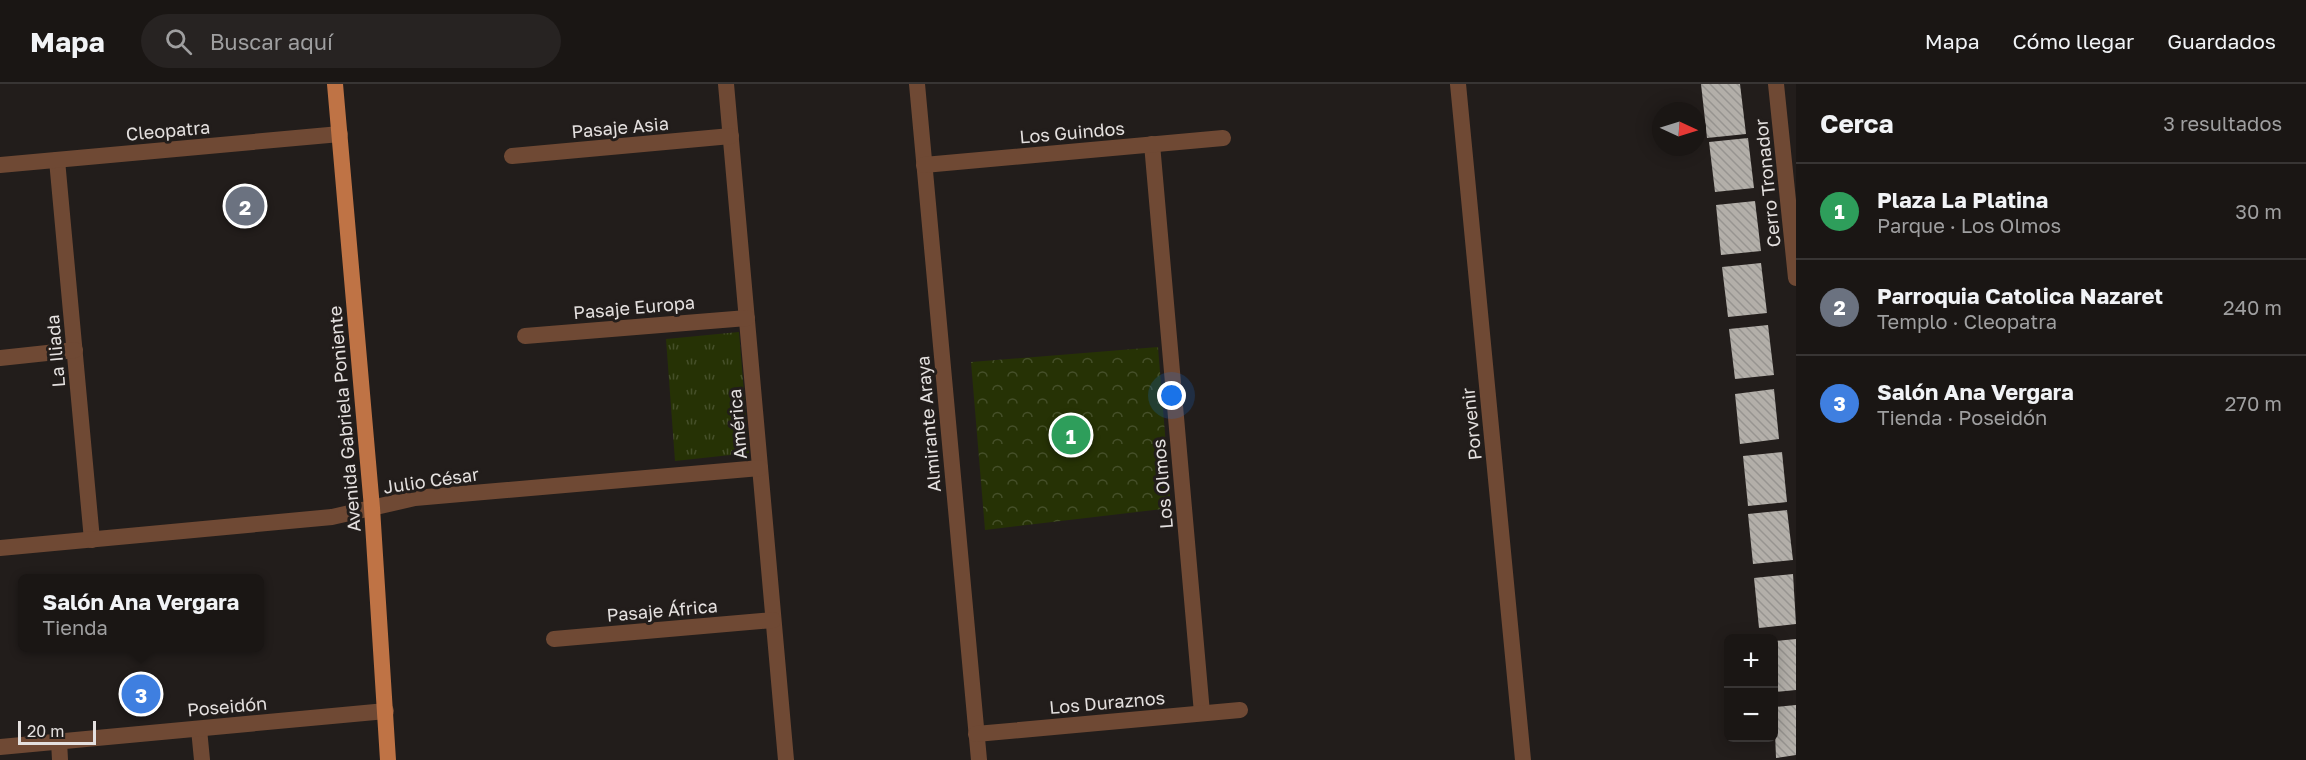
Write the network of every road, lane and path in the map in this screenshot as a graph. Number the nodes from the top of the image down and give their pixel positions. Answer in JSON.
{"nodes":[{"id":1,"x":335,"y":84,"type":"edge"},
{"id":2,"x":726,"y":84,"type":"edge"},
{"id":3,"x":917,"y":84,"type":"edge"},
{"id":4,"x":1458,"y":84,"type":"edge"},
{"id":5,"x":1776,"y":84,"type":"edge"},
{"id":6,"x":340,"y":134,"type":"junction"},
{"id":7,"x":731,"y":136,"type":"junction"},
{"id":8,"x":1223,"y":138,"type":"dead end"},
{"id":9,"x":1152,"y":144,"type":"junction"},
{"id":10,"x":512,"y":156,"type":"dead end"},
{"id":11,"x":57,"y":160,"type":"junction"},
{"id":12,"x":0,"y":165,"type":"edge"},
{"id":13,"x":924,"y":165,"type":"junction"},
{"id":14,"x":1796,"y":278,"type":"edge"},
{"id":15,"x":747,"y":318,"type":"junction"},
{"id":16,"x":525,"y":336,"type":"dead end"},
{"id":17,"x":75,"y":350,"type":"junction"},
{"id":18,"x":0,"y":357,"type":"edge"},
{"id":19,"x":760,"y":468,"type":"junction"},
{"id":20,"x":372,"y":508,"type":"junction"},
{"id":21,"x":92,"y":540,"type":"junction"},
{"id":22,"x":0,"y":548,"type":"edge"},
{"id":23,"x":773,"y":620,"type":"junction"},
{"id":24,"x":554,"y":639,"type":"dead end"},
{"id":25,"x":1240,"y":710,"type":"dead end"},
{"id":26,"x":386,"y":711,"type":"junction"},
{"id":27,"x":1202,"y":714,"type":"junction"},
{"id":28,"x":199,"y":729,"type":"junction"},
{"id":29,"x":976,"y":734,"type":"junction"},
{"id":30,"x":58,"y":741,"type":"junction"},
{"id":31,"x":0,"y":747,"type":"edge"},
{"id":32,"x":390,"y":757,"type":"edge"},
{"id":33,"x":60,"y":760,"type":"edge"},
{"id":34,"x":202,"y":760,"type":"edge"},
{"id":35,"x":786,"y":760,"type":"edge"},
{"id":36,"x":979,"y":760,"type":"edge"},
{"id":37,"x":1523,"y":760,"type":"edge"}],
"edges":[{"from":1,"to":6,"type":"main road","name":"Avenida Gabriela Poniente"},
{"from":2,"to":7,"type":"street","name":"América"},
{"from":3,"to":13,"type":"street","name":"Almirante Araya"},
{"from":4,"to":37,"type":"street","name":"Porvenir"},
{"from":5,"to":14,"type":"street","name":"Cerro Tronador"},
{"from":6,"to":11,"type":"street","name":"Cleopatra"},
{"from":6,"to":20,"type":"main road","name":"Avenida Gabriela Poniente"},
{"from":7,"to":10,"type":"street","name":"Pasaje Asia"},
{"from":7,"to":15,"type":"street","name":"América"},
{"from":8,"to":9,"type":"street","name":"Los Guindos"},
{"from":9,"to":13,"type":"street","name":"Los Guindos"},
{"from":9,"to":27,"type":"street","name":"Los Olmos"},
{"from":11,"to":12,"type":"street","name":"Cleopatra"},
{"from":11,"to":17,"type":"street","name":"La Iliada"},
{"from":13,"to":29,"type":"street","name":"Almirante Araya"},
{"from":15,"to":16,"type":"street","name":"Pasaje Europa"},
{"from":15,"to":19,"type":"street","name":"América"},
{"from":17,"to":18,"type":"street"},
{"from":17,"to":21,"type":"street","name":"La Iliada"},
{"from":19,"to":20,"type":"street","name":"Julio César"},
{"from":19,"to":23,"type":"street","name":"América"},
{"from":20,"to":21,"type":"street","name":"Julio César"},
{"from":20,"to":26,"type":"main road","name":"Avenida Gabriela Poniente"},
{"from":21,"to":22,"type":"street","name":"Julio César"},
{"from":23,"to":24,"type":"street","name":"Pasaje África"},
{"from":23,"to":35,"type":"street","name":"América"},
{"from":25,"to":27,"type":"street","name":"Los Duraznos"},
{"from":26,"to":28,"type":"street","name":"Poseidón"},
{"from":26,"to":32,"type":"main road","name":"Avenida Gabriela Poniente"},
{"from":27,"to":29,"type":"street","name":"Los Duraznos"},
{"from":28,"to":30,"type":"street","name":"Poseidón"},
{"from":28,"to":34,"type":"street"},
{"from":29,"to":36,"type":"street","name":"Almirante Araya"},
{"from":30,"to":31,"type":"street","name":"Poseidón"},
{"from":30,"to":33,"type":"street"}]}
